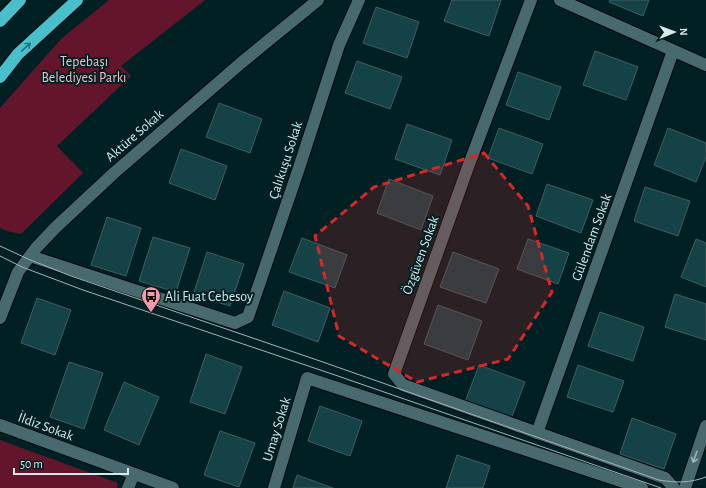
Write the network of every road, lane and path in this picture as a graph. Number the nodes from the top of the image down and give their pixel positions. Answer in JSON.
{"nodes":[{"id":1,"x":20,"y":0,"type":"edge"},
{"id":2,"x":77,"y":0,"type":"edge"},
{"id":3,"x":318,"y":0,"type":"edge"},
{"id":4,"x":359,"y":0,"type":"edge"},
{"id":5,"x":530,"y":0,"type":"edge"},
{"id":6,"x":560,"y":0,"type":"edge"},
{"id":7,"x":0,"y":21,"type":"edge"},
{"id":8,"x":674,"y":51,"type":"junction"},
{"id":9,"x":706,"y":65,"type":"edge"},
{"id":10,"x":0,"y":77,"type":"edge"},
{"id":11,"x":30,"y":256,"type":"junction"},
{"id":12,"x":0,"y":318,"type":"edge"},
{"id":13,"x":0,"y":425,"type":"edge"},
{"id":14,"x":706,"y":426,"type":"edge"},
{"id":15,"x":537,"y":433,"type":"junction"},
{"id":16,"x":134,"y":474,"type":"junction"},
{"id":17,"x":128,"y":488,"type":"edge"},
{"id":18,"x":173,"y":488,"type":"edge"},
{"id":19,"x":274,"y":488,"type":"edge"},
{"id":20,"x":642,"y":488,"type":"edge"},
{"id":21,"x":674,"y":488,"type":"edge"},
{"id":22,"x":685,"y":488,"type":"edge"}],
"edges":[{"from":1,"to":7,"type":"highway"},
{"from":10,"to":2,"type":"highway","one_way":true},
{"from":3,"to":11,"type":"street","name":"Aktüre Sokak"},
{"from":4,"to":11,"type":"street","name":"Çalıkuşu Sokak"},
{"from":5,"to":15,"type":"street","name":"Özgüven Sokak"},
{"from":6,"to":8,"type":"street"},
{"from":8,"to":9,"type":"street"},
{"from":8,"to":15,"type":"street","name":"Gülendam Sokak"},
{"from":11,"to":12,"type":"street","name":"Aktüre Sokak"},
{"from":13,"to":16,"type":"street","name":"İldiz Sokak"},
{"from":14,"to":22,"type":"street","one_way":true},
{"from":15,"to":21,"type":"street"},
{"from":16,"to":17,"type":"street"},
{"from":16,"to":18,"type":"street","name":"İldiz Sokak"},
{"from":19,"to":20,"type":"street","name":"Umay Sokak"}]}
